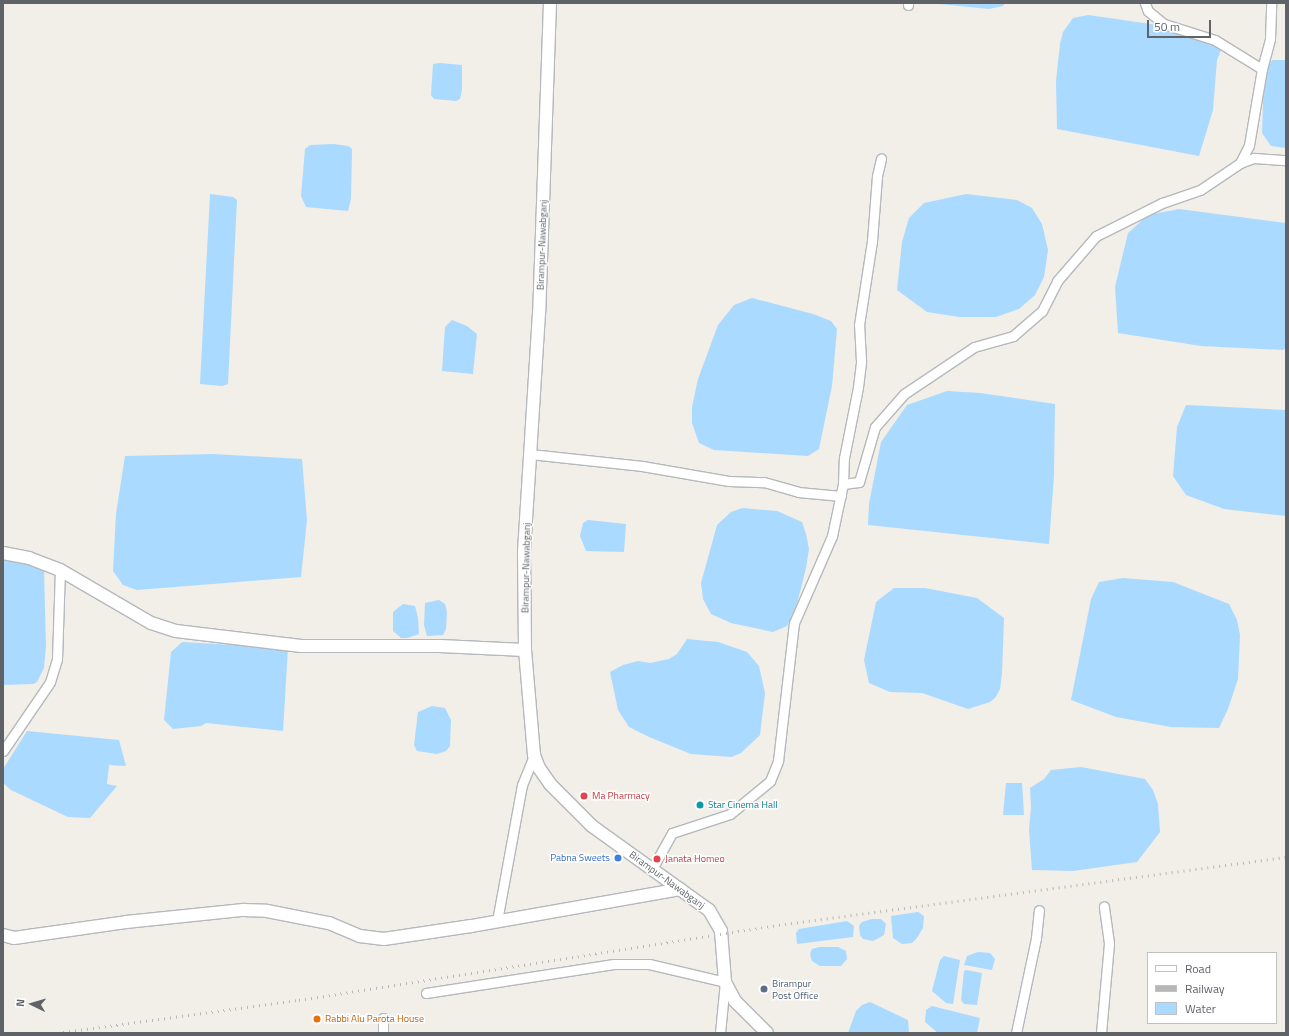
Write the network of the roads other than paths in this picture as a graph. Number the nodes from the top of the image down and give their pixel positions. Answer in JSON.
{"nodes":[{"id":1,"x":550,"y":3,"type":"edge"},
{"id":2,"x":1145,"y":3,"type":"edge"},
{"id":3,"x":1271,"y":3,"type":"edge"},
{"id":4,"x":1262,"y":69,"type":"junction"},
{"id":5,"x":881,"y":158,"type":"dead end"},
{"id":6,"x":1286,"y":160,"type":"edge"},
{"id":7,"x":1240,"y":163,"type":"junction"},
{"id":8,"x":530,"y":454,"type":"junction"},
{"id":9,"x":843,"y":484,"type":"junction"},
{"id":10,"x":841,"y":496,"type":"junction"},
{"id":11,"x":3,"y":553,"type":"edge"},
{"id":12,"x":60,"y":570,"type":"junction"},
{"id":13,"x":525,"y":650,"type":"junction"},
{"id":14,"x":3,"y":751,"type":"edge"},
{"id":15,"x":534,"y":755,"type":"junction"},
{"id":16,"x":652,"y":869,"type":"junction"},
{"id":17,"x":680,"y":889,"type":"junction"},
{"id":18,"x":1104,"y":906,"type":"dead end"},
{"id":19,"x":1039,"y":910,"type":"dead end"},
{"id":20,"x":497,"y":921,"type":"junction"},
{"id":21,"x":3,"y":935,"type":"edge"},
{"id":22,"x":725,"y":982,"type":"junction"},
{"id":23,"x":426,"y":994,"type":"dead end"},
{"id":24,"x":383,"y":1018,"type":"dead end"},
{"id":25,"x":383,"y":1033,"type":"edge"},
{"id":26,"x":720,"y":1033,"type":"edge"},
{"id":27,"x":767,"y":1033,"type":"edge"},
{"id":28,"x":1016,"y":1033,"type":"edge"},
{"id":29,"x":1101,"y":1033,"type":"edge"}],
"edges":[{"from":1,"to":8,"type":"street","name":"Birampur-Nawabganj"},
{"from":2,"to":4,"type":"street"},
{"from":3,"to":4,"type":"street"},
{"from":4,"to":7,"type":"street"},
{"from":5,"to":9,"type":"street"},
{"from":6,"to":7,"type":"street"},
{"from":7,"to":9,"type":"street"},
{"from":8,"to":10,"type":"street"},
{"from":8,"to":13,"type":"street","name":"Birampur-Nawabganj"},
{"from":9,"to":10,"type":"street"},
{"from":10,"to":16,"type":"street"},
{"from":11,"to":12,"type":"street"},
{"from":12,"to":13,"type":"street"},
{"from":12,"to":14,"type":"street"},
{"from":13,"to":15,"type":"street","name":"Birampur-Nawabganj"},
{"from":15,"to":16,"type":"street","name":"Birampur-Nawabganj"},
{"from":15,"to":20,"type":"street"},
{"from":16,"to":17,"type":"street","name":"Birampur-Nawabganj"},
{"from":17,"to":20,"type":"street"},
{"from":17,"to":22,"type":"street","name":"Birampur-Nawabganj"},
{"from":18,"to":29,"type":"street"},
{"from":19,"to":28,"type":"street"},
{"from":20,"to":21,"type":"street"},
{"from":22,"to":23,"type":"street"},
{"from":22,"to":26,"type":"street"},
{"from":22,"to":27,"type":"street","name":"Birampur-Nawabganj"},
{"from":24,"to":25,"type":"street"}]}
